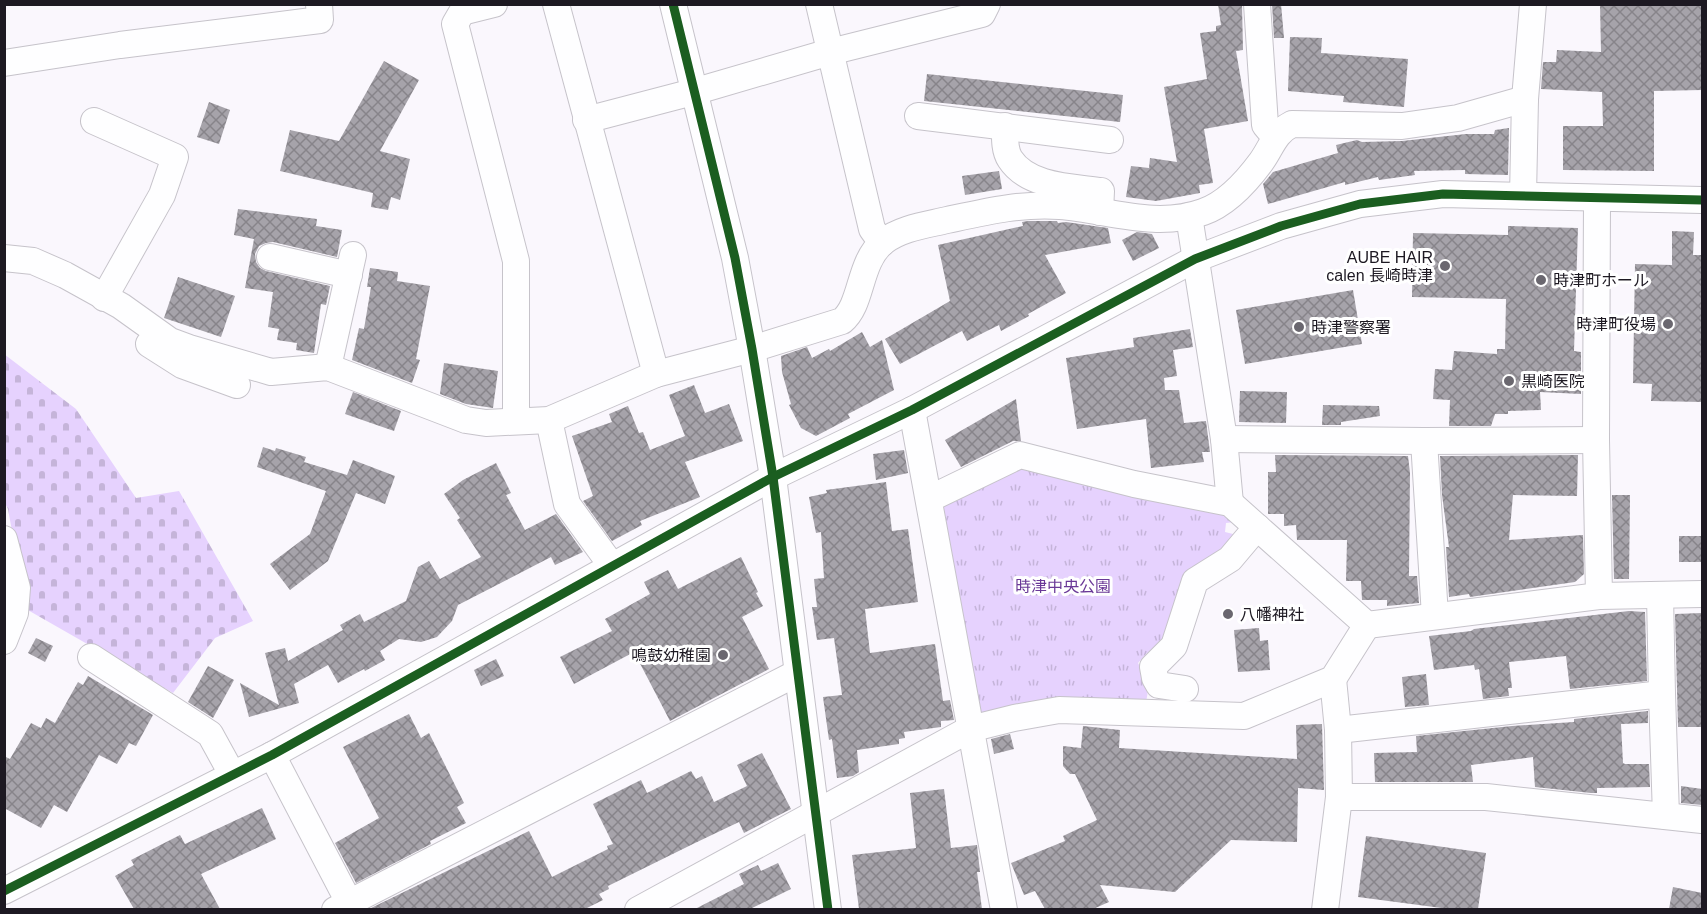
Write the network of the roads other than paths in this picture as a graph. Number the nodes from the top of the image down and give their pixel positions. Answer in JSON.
{"nodes":[{"id":1,"x":319,"y":4,"type":"edge"},
{"id":2,"x":494,"y":4,"type":"edge"},
{"id":3,"x":556,"y":4,"type":"edge"},
{"id":4,"x":673,"y":4,"type":"edge"},
{"id":5,"x":819,"y":4,"type":"edge"},
{"id":6,"x":987,"y":4,"type":"edge"},
{"id":7,"x":1257,"y":4,"type":"edge"},
{"id":8,"x":1533,"y":4,"type":"edge"},
{"id":9,"x":830,"y":52,"type":"junction"},
{"id":10,"x":4,"y":63,"type":"edge"},
{"id":11,"x":693,"y":92,"type":"junction"},
{"id":12,"x":1524,"y":99,"type":"junction"},
{"id":13,"x":918,"y":116,"type":"dead end"},
{"id":14,"x":586,"y":120,"type":"junction"},
{"id":15,"x":94,"y":121,"type":"dead end"},
{"id":16,"x":1005,"y":126,"type":"junction"},
{"id":17,"x":1275,"y":137,"type":"junction"},
{"id":18,"x":1110,"y":140,"type":"dead end"},
{"id":19,"x":1523,"y":196,"type":"junction"},
{"id":20,"x":1597,"y":199,"type":"junction"},
{"id":21,"x":1702,"y":200,"type":"edge"},
{"id":22,"x":1100,"y":212,"type":"junction"},
{"id":23,"x":1189,"y":216,"type":"junction"},
{"id":24,"x":882,"y":243,"type":"junction"},
{"id":25,"x":270,"y":257,"type":"dead end"},
{"id":26,"x":4,"y":258,"type":"edge"},
{"id":27,"x":1196,"y":259,"type":"junction"},
{"id":28,"x":112,"y":302,"type":"junction"},
{"id":29,"x":752,"y":349,"type":"junction"},
{"id":30,"x":328,"y":367,"type":"junction"},
{"id":31,"x":656,"y":374,"type":"junction"},
{"id":32,"x":237,"y":386,"type":"dead end"},
{"id":33,"x":912,"y":410,"type":"junction"},
{"id":34,"x":549,"y":420,"type":"junction"},
{"id":35,"x":516,"y":421,"type":"junction"},
{"id":36,"x":1224,"y":439,"type":"junction"},
{"id":37,"x":1596,"y":440,"type":"junction"},
{"id":38,"x":1424,"y":441,"type":"junction"},
{"id":39,"x":773,"y":477,"type":"junction"},
{"id":40,"x":929,"y":499,"type":"junction"},
{"id":41,"x":1230,"y":503,"type":"junction"},
{"id":42,"x":1257,"y":527,"type":"junction"},
{"id":43,"x":4,"y":539,"type":"edge"},
{"id":44,"x":612,"y":566,"type":"junction"},
{"id":45,"x":1702,"y":594,"type":"edge"},
{"id":46,"x":1660,"y":595,"type":"junction"},
{"id":47,"x":1599,"y":596,"type":"junction"},
{"id":48,"x":1436,"y":616,"type":"junction"},
{"id":49,"x":1367,"y":625,"type":"junction"},
{"id":50,"x":4,"y":641,"type":"edge"},
{"id":51,"x":90,"y":657,"type":"dead end"},
{"id":52,"x":797,"y":673,"type":"junction"},
{"id":53,"x":1333,"y":679,"type":"junction"},
{"id":54,"x":1185,"y":689,"type":"dead end"},
{"id":55,"x":1662,"y":694,"type":"junction"},
{"id":56,"x":970,"y":729,"type":"junction"},
{"id":57,"x":1338,"y":730,"type":"junction"},
{"id":58,"x":272,"y":755,"type":"junction"},
{"id":59,"x":232,"y":774,"type":"junction"},
{"id":60,"x":1340,"y":798,"type":"junction"},
{"id":61,"x":817,"y":813,"type":"junction"},
{"id":62,"x":1666,"y":816,"type":"junction"},
{"id":63,"x":1702,"y":820,"type":"edge"},
{"id":64,"x":4,"y":891,"type":"edge"},
{"id":65,"x":346,"y":907,"type":"edge"},
{"id":66,"x":638,"y":909,"type":"edge"},
{"id":67,"x":828,"y":909,"type":"edge"},
{"id":68,"x":1004,"y":909,"type":"edge"},
{"id":69,"x":1325,"y":909,"type":"edge"}],
"edges":[{"from":1,"to":10,"type":"street"},
{"from":2,"to":35,"type":"street"},
{"from":3,"to":14,"type":"street"},
{"from":4,"to":11,"type":"street"},
{"from":5,"to":9,"type":"street"},
{"from":6,"to":9,"type":"street"},
{"from":7,"to":17,"type":"street"},
{"from":8,"to":12,"type":"street"},
{"from":9,"to":11,"type":"street"},
{"from":9,"to":24,"type":"street"},
{"from":11,"to":14,"type":"street"},
{"from":11,"to":29,"type":"street"},
{"from":12,"to":17,"type":"street"},
{"from":12,"to":19,"type":"street"},
{"from":13,"to":16,"type":"street"},
{"from":14,"to":31,"type":"street"},
{"from":15,"to":28,"type":"street"},
{"from":16,"to":18,"type":"street"},
{"from":16,"to":22,"type":"street"},
{"from":17,"to":23,"type":"street"},
{"from":19,"to":20,"type":"street"},
{"from":19,"to":27,"type":"street"},
{"from":20,"to":21,"type":"street"},
{"from":20,"to":37,"type":"street"},
{"from":22,"to":23,"type":"street"},
{"from":22,"to":24,"type":"street"},
{"from":23,"to":27,"type":"street"},
{"from":24,"to":29,"type":"street"},
{"from":25,"to":30,"type":"street"},
{"from":26,"to":28,"type":"street"},
{"from":27,"to":33,"type":"street"},
{"from":27,"to":36,"type":"street"},
{"from":28,"to":30,"type":"street"},
{"from":28,"to":32,"type":"street"},
{"from":29,"to":31,"type":"street"},
{"from":29,"to":39,"type":"street"},
{"from":30,"to":35,"type":"street"},
{"from":31,"to":34,"type":"street"},
{"from":33,"to":39,"type":"street"},
{"from":33,"to":40,"type":"street"},
{"from":34,"to":35,"type":"street"},
{"from":34,"to":44,"type":"street"},
{"from":36,"to":38,"type":"street"},
{"from":36,"to":41,"type":"street"},
{"from":37,"to":38,"type":"street"},
{"from":37,"to":47,"type":"street"},
{"from":38,"to":48,"type":"street"},
{"from":39,"to":44,"type":"street"},
{"from":39,"to":52,"type":"street"},
{"from":40,"to":41,"type":"street"},
{"from":40,"to":56,"type":"street"},
{"from":41,"to":42,"type":"street"},
{"from":42,"to":49,"type":"street"},
{"from":42,"to":54,"type":"street"},
{"from":43,"to":50,"type":"street"},
{"from":44,"to":58,"type":"street"},
{"from":45,"to":46,"type":"street"},
{"from":46,"to":47,"type":"street"},
{"from":46,"to":55,"type":"street"},
{"from":47,"to":48,"type":"street"},
{"from":48,"to":49,"type":"street"},
{"from":49,"to":53,"type":"street"},
{"from":51,"to":59,"type":"street"},
{"from":52,"to":61,"type":"street"},
{"from":52,"to":65,"type":"street"},
{"from":53,"to":56,"type":"street"},
{"from":53,"to":57,"type":"street"},
{"from":55,"to":57,"type":"street"},
{"from":55,"to":62,"type":"street"},
{"from":56,"to":61,"type":"street"},
{"from":56,"to":68,"type":"street"},
{"from":57,"to":60,"type":"street"},
{"from":58,"to":59,"type":"street"},
{"from":58,"to":65,"type":"street"},
{"from":59,"to":64,"type":"street"},
{"from":60,"to":62,"type":"street"},
{"from":60,"to":69,"type":"street"},
{"from":61,"to":66,"type":"street"},
{"from":61,"to":67,"type":"street"},
{"from":62,"to":63,"type":"street"}]}
